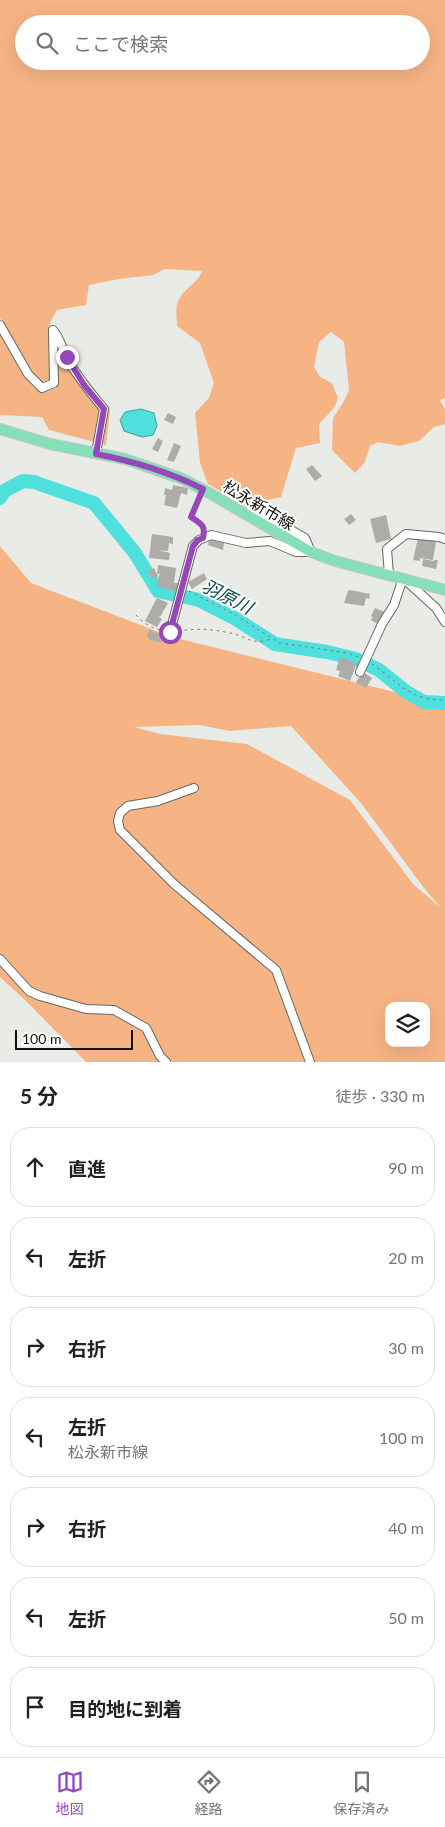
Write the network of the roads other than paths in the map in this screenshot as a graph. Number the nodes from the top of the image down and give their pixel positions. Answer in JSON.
{"nodes":[{"id":1,"x":0,"y":325,"type":"edge"},
{"id":2,"x":0,"y":429,"type":"edge"},
{"id":3,"x":96,"y":454,"type":"junction"},
{"id":4,"x":251,"y":507,"type":"dead end"},
{"id":5,"x":445,"y":539,"type":"edge"},
{"id":6,"x":311,"y":552,"type":"junction"},
{"id":7,"x":389,"y":575,"type":"junction"},
{"id":8,"x":403,"y":578,"type":"junction"},
{"id":9,"x":445,"y":590,"type":"edge"},
{"id":10,"x":445,"y":622,"type":"edge"},
{"id":11,"x":170,"y":632,"type":"road end"},
{"id":12,"x":360,"y":672,"type":"dead end"},
{"id":13,"x":194,"y":788,"type":"dead end"},
{"id":14,"x":0,"y":959,"type":"edge"},
{"id":15,"x":166,"y":1062,"type":"edge"},
{"id":16,"x":310,"y":1062,"type":"edge"}],
"edges":[{"from":1,"to":3,"type":"street"},
{"from":2,"to":3,"type":"main road","name":"松永新市線"},
{"from":3,"to":6,"type":"main road","name":"松永新市線"},
{"from":4,"to":6,"type":"street"},
{"from":5,"to":7,"type":"street"},
{"from":6,"to":7,"type":"main road","name":"松永新市線"},
{"from":6,"to":11,"type":"street"},
{"from":7,"to":8,"type":"main road","name":"松永新市線"},
{"from":8,"to":9,"type":"main road","name":"松永新市線"},
{"from":8,"to":10,"type":"street"},
{"from":8,"to":12,"type":"street"},
{"from":13,"to":16,"type":"street"},
{"from":14,"to":15,"type":"street"}]}
